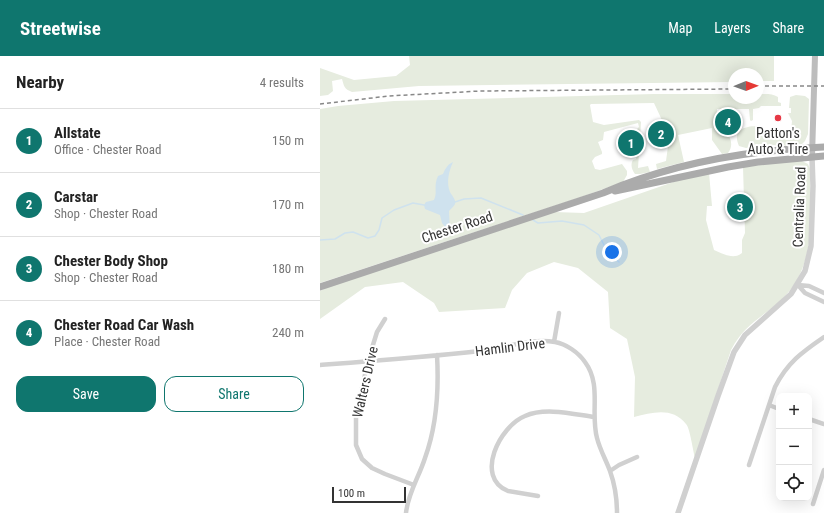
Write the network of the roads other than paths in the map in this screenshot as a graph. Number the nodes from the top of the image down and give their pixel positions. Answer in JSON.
{"nodes":[{"id":1,"x":815,"y":56,"type":"edge"},
{"id":2,"x":824,"y":146,"type":"edge"},
{"id":3,"x":812,"y":147,"type":"junction"},
{"id":4,"x":824,"y":156,"type":"edge"},
{"id":5,"x":812,"y":157,"type":"junction"},
{"id":6,"x":603,"y":193,"type":"junction"},
{"id":7,"x":798,"y":285,"type":"junction"},
{"id":8,"x":320,"y":287,"type":"edge"},
{"id":9,"x":824,"y":293,"type":"edge"},
{"id":10,"x":824,"y":302,"type":"edge"},
{"id":11,"x":559,"y":313,"type":"dead end"},
{"id":12,"x":385,"y":319,"type":"dead end"},
{"id":13,"x":824,"y":337,"type":"edge"},
{"id":14,"x":554,"y":342,"type":"junction"},
{"id":15,"x":437,"y":355,"type":"junction"},
{"id":16,"x":368,"y":361,"type":"junction"},
{"id":17,"x":320,"y":365,"type":"edge"},
{"id":18,"x":769,"y":405,"type":"junction"},
{"id":19,"x":776,"y":408,"type":"edge"},
{"id":20,"x":594,"y":417,"type":"junction"},
{"id":21,"x":812,"y":420,"type":"edge"},
{"id":22,"x":824,"y":424,"type":"edge"},
{"id":23,"x":637,"y":457,"type":"dead end"},
{"id":24,"x":749,"y":465,"type":"dead end"},
{"id":25,"x":824,"y":470,"type":"edge"},
{"id":26,"x":610,"y":471,"type":"junction"},
{"id":27,"x":414,"y":486,"type":"junction"},
{"id":28,"x":538,"y":496,"type":"dead end"},
{"id":29,"x":813,"y":504,"type":"dead end"},
{"id":30,"x":406,"y":513,"type":"edge"},
{"id":31,"x":617,"y":513,"type":"edge"},
{"id":32,"x":678,"y":513,"type":"edge"}],
"edges":[{"from":1,"to":3,"type":"main road","name":"Centralia Road"},
{"from":2,"to":3,"type":"main road","name":"Chester Road"},
{"from":3,"to":5,"type":"main road","name":"Centralia Road"},
{"from":3,"to":6,"type":"main road","name":"Chester Road"},
{"from":4,"to":5,"type":"main road","name":"Chester Road"},
{"from":5,"to":6,"type":"main road","name":"Chester Road"},
{"from":5,"to":7,"type":"street","name":"Centralia Road"},
{"from":6,"to":8,"type":"main road","name":"Chester Road"},
{"from":7,"to":9,"type":"street"},
{"from":7,"to":10,"type":"street"},
{"from":7,"to":32,"type":"street","name":"Centralia Road"},
{"from":11,"to":14,"type":"street"},
{"from":12,"to":16,"type":"street","name":"Walters Drive"},
{"from":13,"to":18,"type":"street"},
{"from":14,"to":15,"type":"street","name":"Hamlin Drive"},
{"from":14,"to":20,"type":"street","name":"Hamlin Drive"},
{"from":15,"to":16,"type":"street","name":"Hamlin Drive"},
{"from":15,"to":27,"type":"street"},
{"from":16,"to":17,"type":"street","name":"Hamlin Drive"},
{"from":16,"to":27,"type":"street","name":"Walters Drive"},
{"from":18,"to":19,"type":"street"},
{"from":18,"to":24,"type":"street"},
{"from":20,"to":26,"type":"street","name":"Hamlin Drive"},
{"from":20,"to":28,"type":"street"},
{"from":21,"to":22,"type":"street"},
{"from":23,"to":26,"type":"street"},
{"from":25,"to":29,"type":"street"},
{"from":26,"to":31,"type":"street","name":"Hamlin Drive"},
{"from":27,"to":30,"type":"street"}]}
